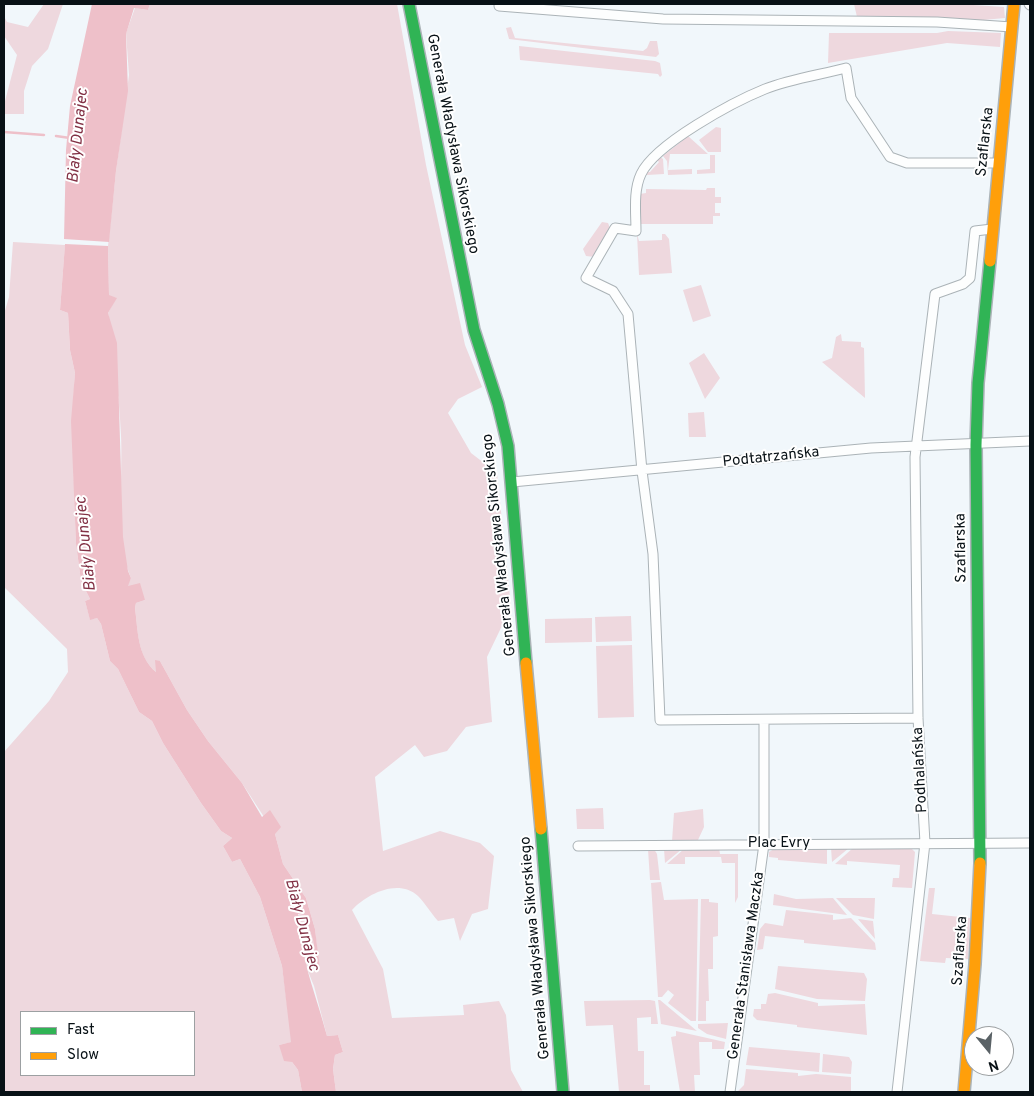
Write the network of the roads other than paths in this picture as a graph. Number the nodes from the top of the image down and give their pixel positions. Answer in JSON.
{"nodes":[{"id":1,"x":409,"y":4,"type":"edge"},
{"id":2,"x":1014,"y":4,"type":"edge"},
{"id":3,"x":499,"y":6,"type":"dead end"},
{"id":4,"x":1012,"y":27,"type":"junction"},
{"id":5,"x":999,"y":163,"type":"junction"},
{"id":6,"x":992,"y":229,"type":"junction"},
{"id":7,"x":1030,"y":441,"type":"edge"},
{"id":8,"x":976,"y":445,"type":"junction"},
{"id":9,"x":916,"y":446,"type":"junction"},
{"id":10,"x":642,"y":471,"type":"junction"},
{"id":11,"x":512,"y":482,"type":"junction"},
{"id":12,"x":918,"y":718,"type":"junction"},
{"id":13,"x":764,"y":720,"type":"junction"},
{"id":14,"x":925,"y":843,"type":"junction"},
{"id":15,"x":1030,"y":843,"type":"edge"},
{"id":16,"x":764,"y":844,"type":"junction"},
{"id":17,"x":980,"y":844,"type":"junction"},
{"id":18,"x":578,"y":846,"type":"dead end"},
{"id":19,"x":563,"y":1092,"type":"edge"},
{"id":20,"x":730,"y":1092,"type":"edge"},
{"id":21,"x":897,"y":1092,"type":"edge"},
{"id":22,"x":964,"y":1092,"type":"edge"}],
"edges":[{"from":1,"to":11,"type":"street","name":"Generała Władysława Sikorskiego"},
{"from":2,"to":4,"type":"street","name":"Szaflarska"},
{"from":3,"to":4,"type":"street"},
{"from":4,"to":5,"type":"street","name":"Szaflarska"},
{"from":5,"to":6,"type":"street","name":"Szaflarska"},
{"from":5,"to":10,"type":"street"},
{"from":6,"to":8,"type":"street","name":"Szaflarska"},
{"from":6,"to":9,"type":"street","name":"Podhalańska"},
{"from":7,"to":8,"type":"street","name":"Podtatrzańska"},
{"from":8,"to":9,"type":"street","name":"Podtatrzańska"},
{"from":8,"to":17,"type":"street","name":"Szaflarska"},
{"from":9,"to":10,"type":"street","name":"Podtatrzańska"},
{"from":9,"to":12,"type":"street","name":"Podhalańska"},
{"from":10,"to":11,"type":"street","name":"Podtatrzańska"},
{"from":10,"to":13,"type":"street"},
{"from":11,"to":19,"type":"street","name":"Generała Władysława Sikorskiego"},
{"from":12,"to":13,"type":"street"},
{"from":12,"to":14,"type":"street","name":"Podhalańska"},
{"from":13,"to":16,"type":"street","name":"Generała Stanisława Maczka"},
{"from":14,"to":16,"type":"street","name":"Plac Evry"},
{"from":14,"to":17,"type":"street","name":"Plac Evry"},
{"from":14,"to":21,"type":"street","name":"Podhalańska"},
{"from":15,"to":17,"type":"street","name":"Plac Evry"},
{"from":16,"to":18,"type":"street","name":"Plac Evry"},
{"from":16,"to":20,"type":"street","name":"Generała Stanisława Maczka"},
{"from":17,"to":22,"type":"street","name":"Szaflarska"}]}
